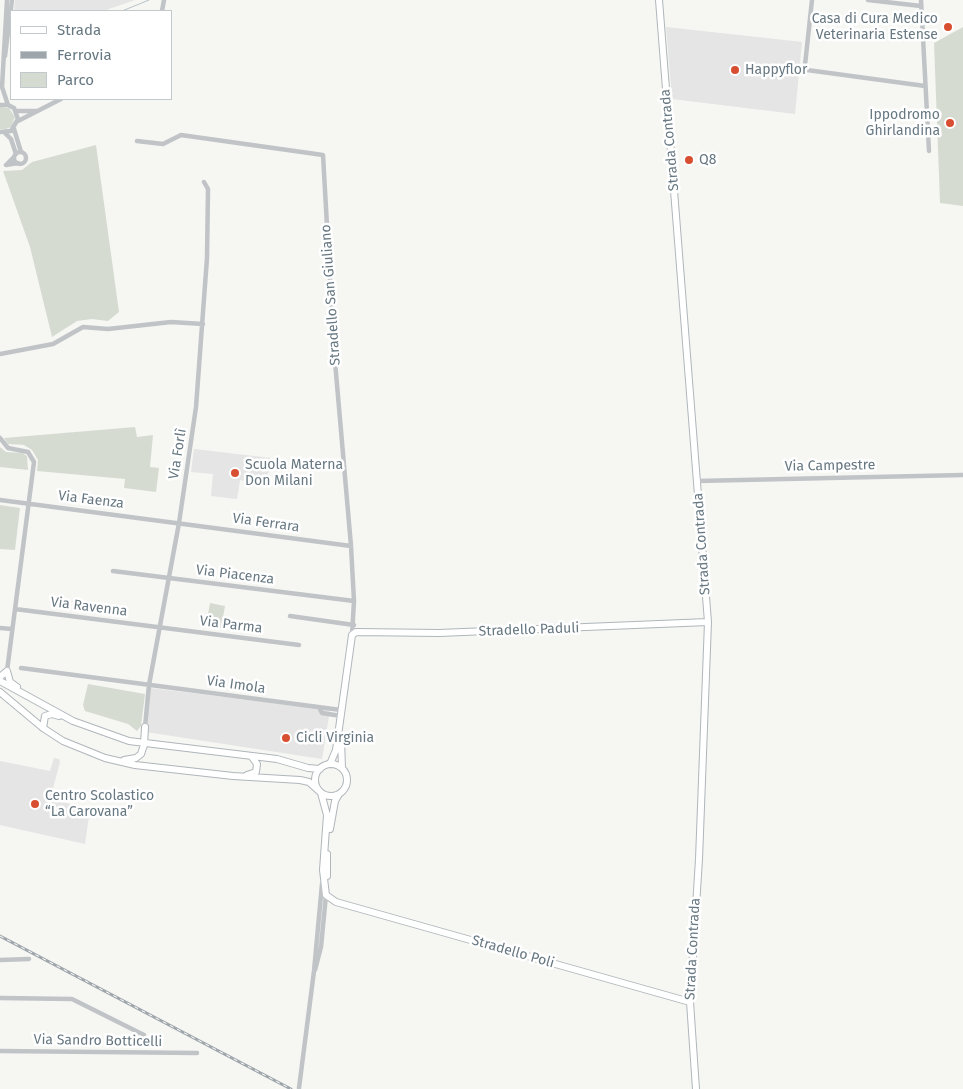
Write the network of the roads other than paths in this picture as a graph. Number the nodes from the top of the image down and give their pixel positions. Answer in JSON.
{"nodes":[{"id":1,"x":7,"y":0,"type":"edge"},
{"id":2,"x":658,"y":0,"type":"edge"},
{"id":3,"x":812,"y":0,"type":"edge"},
{"id":4,"x":868,"y":0,"type":"edge"},
{"id":5,"x":921,"y":0,"type":"edge"},
{"id":6,"x":921,"y":6,"type":"junction"},
{"id":7,"x":10,"y":20,"type":"edge"},
{"id":8,"x":2,"y":38,"type":"edge"},
{"id":9,"x":4,"y":57,"type":"junction"},
{"id":10,"x":926,"y":86,"type":"junction"},
{"id":11,"x":1,"y":88,"type":"edge"},
{"id":12,"x":59,"y":100,"type":"edge"},
{"id":13,"x":0,"y":104,"type":"edge"},
{"id":14,"x":8,"y":104,"type":"junction"},
{"id":15,"x":38,"y":110,"type":"junction"},
{"id":16,"x":16,"y":111,"type":"junction"},
{"id":17,"x":18,"y":121,"type":"junction"},
{"id":18,"x":14,"y":128,"type":"junction"},
{"id":19,"x":2,"y":132,"type":"edge"},
{"id":20,"x":136,"y":142,"type":"dead end"},
{"id":21,"x":929,"y":151,"type":"dead end"},
{"id":22,"x":17,"y":154,"type":"junction"},
{"id":23,"x":18,"y":164,"type":"junction"},
{"id":24,"x":6,"y":165,"type":"junction"},
{"id":25,"x":0,"y":167,"type":"edge"},
{"id":26,"x":204,"y":182,"type":"dead end"},
{"id":27,"x":203,"y":324,"type":"junction"},
{"id":28,"x":0,"y":354,"type":"edge"},
{"id":29,"x":0,"y":438,"type":"edge"},
{"id":30,"x":963,"y":474,"type":"edge"},
{"id":31,"x":697,"y":481,"type":"junction"},
{"id":32,"x":0,"y":500,"type":"edge"},
{"id":33,"x":28,"y":504,"type":"junction"},
{"id":34,"x":179,"y":523,"type":"junction"},
{"id":35,"x":351,"y":546,"type":"junction"},
{"id":36,"x":113,"y":571,"type":"dead end"},
{"id":37,"x":169,"y":578,"type":"junction"},
{"id":38,"x":354,"y":601,"type":"junction"},
{"id":39,"x":15,"y":609,"type":"junction"},
{"id":40,"x":290,"y":616,"type":"dead end"},
{"id":41,"x":708,"y":622,"type":"junction"},
{"id":42,"x":354,"y":625,"type":"junction"},
{"id":43,"x":0,"y":628,"type":"edge"},
{"id":44,"x":160,"y":628,"type":"junction"},
{"id":45,"x":12,"y":629,"type":"junction"},
{"id":46,"x":352,"y":635,"type":"junction"},
{"id":47,"x":299,"y":645,"type":"dead end"},
{"id":48,"x":21,"y":668,"type":"dead end"},
{"id":49,"x":7,"y":672,"type":"junction"},
{"id":50,"x":0,"y":677,"type":"edge"},
{"id":51,"x":0,"y":681,"type":"edge"},
{"id":52,"x":149,"y":685,"type":"junction"},
{"id":53,"x":0,"y":692,"type":"edge"},
{"id":54,"x":37,"y":701,"type":"junction"},
{"id":55,"x":341,"y":713,"type":"junction"},
{"id":56,"x":67,"y":718,"type":"junction"},
{"id":57,"x":340,"y":724,"type":"junction"},
{"id":58,"x":145,"y":727,"type":"junction"},
{"id":59,"x":43,"y":728,"type":"junction"},
{"id":60,"x":145,"y":735,"type":"junction"},
{"id":61,"x":130,"y":741,"type":"junction"},
{"id":62,"x":144,"y":745,"type":"junction"},
{"id":63,"x":187,"y":750,"type":"junction"},
{"id":64,"x":252,"y":757,"type":"junction"},
{"id":65,"x":105,"y":758,"type":"junction"},
{"id":66,"x":330,"y":764,"type":"junction"},
{"id":67,"x":342,"y":768,"type":"junction"},
{"id":68,"x":320,"y":769,"type":"junction"},
{"id":69,"x":233,"y":776,"type":"junction"},
{"id":70,"x":320,"y":792,"type":"junction"},
{"id":71,"x":339,"y":794,"type":"junction"},
{"id":72,"x":323,"y":870,"type":"junction"},
{"id":73,"x":326,"y":895,"type":"junction"},
{"id":74,"x":336,"y":902,"type":"junction"},
{"id":75,"x":325,"y":910,"type":"junction"},
{"id":76,"x":324,"y":921,"type":"junction"},
{"id":77,"x":317,"y":939,"type":"junction"},
{"id":78,"x":29,"y":959,"type":"dead end"},
{"id":79,"x":0,"y":960,"type":"edge"},
{"id":80,"x":314,"y":971,"type":"junction"},
{"id":81,"x":0,"y":998,"type":"edge"},
{"id":82,"x":690,"y":1002,"type":"junction"},
{"id":83,"x":144,"y":1035,"type":"dead end"},
{"id":84,"x":0,"y":1051,"type":"edge"},
{"id":85,"x":196,"y":1053,"type":"dead end"},
{"id":86,"x":298,"y":1088,"type":"edge"},
{"id":87,"x":696,"y":1089,"type":"edge"}],
"edges":[{"from":1,"to":8,"type":"street"},
{"from":2,"to":31,"type":"street","name":"Strada Contrada"},
{"from":3,"to":10,"type":"street"},
{"from":4,"to":6,"type":"street"},
{"from":5,"to":6,"type":"street"},
{"from":6,"to":10,"type":"street"},
{"from":7,"to":9,"type":"street"},
{"from":8,"to":9,"type":"street"},
{"from":9,"to":11,"type":"street"},
{"from":10,"to":21,"type":"street"},
{"from":11,"to":14,"type":"street"},
{"from":12,"to":15,"type":"street"},
{"from":13,"to":14,"type":"street"},
{"from":14,"to":16,"type":"street"},
{"from":15,"to":16,"type":"street"},
{"from":15,"to":17,"type":"street"},
{"from":16,"to":17,"type":"street"},
{"from":17,"to":18,"type":"street"},
{"from":18,"to":19,"type":"street"},
{"from":18,"to":22,"type":"street"},
{"from":19,"to":22,"type":"street"},
{"from":20,"to":35,"type":"street","name":"Stradello San Giuliano"},
{"from":22,"to":23,"type":"street"},
{"from":22,"to":23,"type":"street"},
{"from":22,"to":24,"type":"street"},
{"from":23,"to":24,"type":"street"},
{"from":24,"to":25,"type":"street"},
{"from":26,"to":27,"type":"street","name":"Via Forlì"},
{"from":27,"to":28,"type":"street"},
{"from":27,"to":34,"type":"street","name":"Via Forlì"},
{"from":29,"to":33,"type":"street"},
{"from":30,"to":31,"type":"street","name":"Via Campestre"},
{"from":31,"to":41,"type":"street","name":"Strada Contrada"},
{"from":32,"to":33,"type":"street","name":"Via Faenza"},
{"from":33,"to":34,"type":"street","name":"Via Faenza"},
{"from":33,"to":39,"type":"street"},
{"from":34,"to":35,"type":"street","name":"Via Ferrara"},
{"from":34,"to":37,"type":"street","name":"Via Forlì"},
{"from":35,"to":38,"type":"street","name":"Stradello San Giuliano"},
{"from":36,"to":37,"type":"street","name":"Via Piacenza"},
{"from":37,"to":38,"type":"street","name":"Via Piacenza"},
{"from":37,"to":44,"type":"street","name":"Via Forlì"},
{"from":38,"to":42,"type":"street","name":"Stradello San Giuliano"},
{"from":39,"to":44,"type":"street","name":"Via Ravenna"},
{"from":39,"to":45,"type":"street"},
{"from":40,"to":42,"type":"street"},
{"from":41,"to":46,"type":"street","name":"Stradello Paduli"},
{"from":41,"to":82,"type":"street","name":"Strada Contrada"},
{"from":42,"to":46,"type":"street","name":"Stradello San Giuliano"},
{"from":43,"to":45,"type":"street"},
{"from":44,"to":47,"type":"street","name":"Via Parma"},
{"from":44,"to":52,"type":"street","name":"Via Forlì"},
{"from":45,"to":49,"type":"street"},
{"from":46,"to":55,"type":"street","name":"Stradello San Giuliano"},
{"from":48,"to":52,"type":"street","name":"Via Imola"},
{"from":49,"to":50,"type":"street"},
{"from":49,"to":54,"type":"street"},
{"from":51,"to":54,"type":"street"},
{"from":52,"to":55,"type":"street","name":"Via Imola"},
{"from":52,"to":58,"type":"street","name":"Via Forlì"},
{"from":53,"to":59,"type":"street"},
{"from":54,"to":56,"type":"street"},
{"from":55,"to":57,"type":"street","name":"Stradello San Giuliano"},
{"from":56,"to":59,"type":"street"},
{"from":56,"to":61,"type":"street"},
{"from":57,"to":66,"type":"street","name":"Stradello San Giuliano"},
{"from":57,"to":67,"type":"street","name":"Stradello San Giuliano"},
{"from":58,"to":60,"type":"street"},
{"from":58,"to":61,"type":"street"},
{"from":59,"to":65,"type":"street"},
{"from":60,"to":62,"type":"street"},
{"from":60,"to":63,"type":"street"},
{"from":61,"to":62,"type":"street"},
{"from":62,"to":63,"type":"street"},
{"from":62,"to":65,"type":"street"},
{"from":63,"to":64,"type":"street"},
{"from":64,"to":68,"type":"street"},
{"from":64,"to":69,"type":"street"},
{"from":65,"to":69,"type":"street"},
{"from":66,"to":67,"type":"street"},
{"from":66,"to":68,"type":"street"},
{"from":67,"to":71,"type":"street"},
{"from":68,"to":70,"type":"street"},
{"from":69,"to":70,"type":"street"},
{"from":70,"to":71,"type":"street"},
{"from":70,"to":72,"type":"street"},
{"from":71,"to":73,"type":"street"},
{"from":72,"to":73,"type":"street"},
{"from":72,"to":77,"type":"street"},
{"from":73,"to":74,"type":"street","name":"Stradello Poli"},
{"from":73,"to":75,"type":"street"},
{"from":74,"to":75,"type":"street"},
{"from":74,"to":82,"type":"street","name":"Stradello Poli"},
{"from":75,"to":76,"type":"street"},
{"from":76,"to":77,"type":"street"},
{"from":76,"to":80,"type":"street"},
{"from":77,"to":80,"type":"street"},
{"from":78,"to":79,"type":"street"},
{"from":80,"to":86,"type":"street"},
{"from":81,"to":83,"type":"street"},
{"from":82,"to":87,"type":"street","name":"Strada Contrada"},
{"from":84,"to":85,"type":"street","name":"Via Sandro Botticelli"}]}
